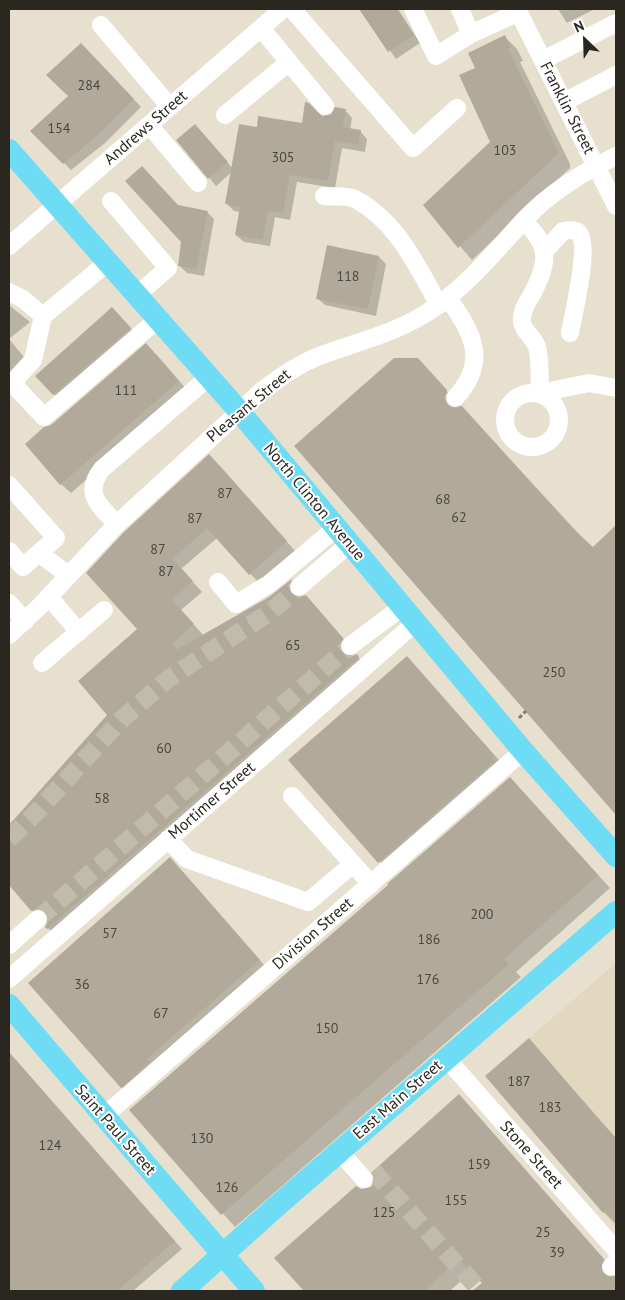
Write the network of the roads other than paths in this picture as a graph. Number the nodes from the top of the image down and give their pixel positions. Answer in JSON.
{"nodes":[{"id":1,"x":283,"y":9,"type":"edge"},
{"id":2,"x":292,"y":9,"type":"edge"},
{"id":3,"x":413,"y":9,"type":"edge"},
{"id":4,"x":460,"y":9,"type":"edge"},
{"id":5,"x":518,"y":10,"type":"edge"},
{"id":6,"x":616,"y":24,"type":"edge"},
{"id":7,"x":101,"y":25,"type":"dead end"},
{"id":8,"x":261,"y":28,"type":"junction"},
{"id":9,"x":471,"y":34,"type":"junction"},
{"id":10,"x":543,"y":60,"type":"junction"},
{"id":11,"x":288,"y":62,"type":"junction"},
{"id":12,"x":616,"y":75,"type":"edge"},
{"id":13,"x":564,"y":102,"type":"junction"},
{"id":14,"x":325,"y":106,"type":"dead end"},
{"id":15,"x":170,"y":107,"type":"junction"},
{"id":16,"x":457,"y":108,"type":"dead end"},
{"id":17,"x":226,"y":114,"type":"dead end"},
{"id":18,"x":149,"y":125,"type":"junction"},
{"id":19,"x":9,"y":145,"type":"edge"},
{"id":20,"x":616,"y":156,"type":"edge"},
{"id":21,"x":15,"y":157,"type":"edge"},
{"id":22,"x":596,"y":166,"type":"junction"},
{"id":23,"x":198,"y":183,"type":"dead end"},
{"id":24,"x":324,"y":196,"type":"dead end"},
{"id":25,"x":111,"y":201,"type":"dead end"},
{"id":26,"x":57,"y":204,"type":"junction"},
{"id":27,"x":616,"y":206,"type":"edge"},
{"id":28,"x":524,"y":221,"type":"junction"},
{"id":29,"x":9,"y":246,"type":"edge"},
{"id":30,"x":544,"y":252,"type":"junction"},
{"id":31,"x":108,"y":262,"type":"junction"},
{"id":32,"x":9,"y":292,"type":"edge"},
{"id":33,"x":137,"y":296,"type":"junction"},
{"id":34,"x":443,"y":302,"type":"junction"},
{"id":35,"x":43,"y":316,"type":"junction"},
{"id":36,"x":158,"y":319,"type":"junction"},
{"id":37,"x":570,"y":333,"type":"dead end"},
{"id":38,"x":209,"y":377,"type":"junction"},
{"id":39,"x":10,"y":384,"type":"edge"},
{"id":40,"x":616,"y":388,"type":"edge"},
{"id":41,"x":455,"y":398,"type":"dead end"},
{"id":42,"x":239,"y":411,"type":"junction"},
{"id":43,"x":9,"y":485,"type":"edge"},
{"id":44,"x":117,"y":524,"type":"junction"},
{"id":45,"x":342,"y":536,"type":"junction"},
{"id":46,"x":9,"y":552,"type":"edge"},
{"id":47,"x":39,"y":553,"type":"junction"},
{"id":48,"x":68,"y":576,"type":"junction"},
{"id":49,"x":218,"y":582,"type":"dead end"},
{"id":50,"x":299,"y":587,"type":"tunnel mouth"},
{"id":51,"x":49,"y":597,"type":"junction"},
{"id":52,"x":9,"y":603,"type":"edge"},
{"id":53,"x":104,"y":610,"type":"dead end"},
{"id":54,"x":409,"y":615,"type":"junction"},
{"id":55,"x":25,"y":621,"type":"junction"},
{"id":56,"x":79,"y":632,"type":"junction"},
{"id":57,"x":9,"y":636,"type":"edge"},
{"id":58,"x":350,"y":646,"type":"tunnel mouth"},
{"id":59,"x":42,"y":663,"type":"dead end"},
{"id":60,"x":523,"y":751,"type":"junction"},
{"id":61,"x":292,"y":796,"type":"dead end"},
{"id":62,"x":168,"y":839,"type":"junction"},
{"id":63,"x":616,"y":856,"type":"edge"},
{"id":64,"x":353,"y":864,"type":"junction"},
{"id":65,"x":371,"y":884,"type":"junction"},
{"id":66,"x":616,"y":912,"type":"edge"},
{"id":67,"x":38,"y":919,"type":"tunnel mouth"},
{"id":68,"x":9,"y":945,"type":"edge"},
{"id":69,"x":9,"y":979,"type":"edge"},
{"id":70,"x":9,"y":1004,"type":"edge"},
{"id":71,"x":447,"y":1059,"type":"junction"},
{"id":72,"x":103,"y":1117,"type":"junction"},
{"id":73,"x":344,"y":1147,"type":"junction"},
{"id":74,"x":368,"y":1175,"type":"tunnel mouth"},
{"id":75,"x":222,"y":1254,"type":"junction"},
{"id":76,"x":614,"y":1260,"type":"edge"},
{"id":77,"x":182,"y":1291,"type":"edge"},
{"id":78,"x":254,"y":1291,"type":"edge"}],
"edges":[{"from":1,"to":8,"type":"street","name":"Andrews Street"},
{"from":2,"to":16,"type":"street"},
{"from":3,"to":9,"type":"street"},
{"from":4,"to":9,"type":"street"},
{"from":5,"to":9,"type":"street"},
{"from":5,"to":10,"type":"street","name":"Franklin Street"},
{"from":6,"to":10,"type":"street"},
{"from":7,"to":15,"type":"street"},
{"from":8,"to":11,"type":"street"},
{"from":8,"to":15,"type":"street","name":"Andrews Street"},
{"from":10,"to":13,"type":"street","name":"Franklin Street"},
{"from":11,"to":14,"type":"street"},
{"from":11,"to":17,"type":"street"},
{"from":12,"to":13,"type":"street"},
{"from":13,"to":22,"type":"street","name":"Franklin Street"},
{"from":15,"to":18,"type":"street","name":"Andrews Street"},
{"from":18,"to":23,"type":"street"},
{"from":18,"to":26,"type":"street","name":"Andrews Street"},
{"from":19,"to":21,"type":"main road","name":"North Clinton Avenue"},
{"from":20,"to":22,"type":"street","name":"Pleasant Street"},
{"from":21,"to":26,"type":"main road","name":"North Clinton Avenue"},
{"from":22,"to":27,"type":"street","name":"Franklin Street"},
{"from":22,"to":28,"type":"street","name":"Pleasant Street"},
{"from":24,"to":34,"type":"street"},
{"from":25,"to":33,"type":"street"},
{"from":26,"to":29,"type":"street","name":"Andrews Street"},
{"from":26,"to":31,"type":"main road","name":"North Clinton Avenue"},
{"from":28,"to":30,"type":"street"},
{"from":28,"to":34,"type":"street","name":"Pleasant Street"},
{"from":30,"to":37,"type":"street"},
{"from":30,"to":40,"type":"street"},
{"from":31,"to":33,"type":"main road","name":"North Clinton Avenue"},
{"from":31,"to":35,"type":"street"},
{"from":32,"to":35,"type":"street"},
{"from":33,"to":36,"type":"main road","name":"North Clinton Avenue"},
{"from":34,"to":41,"type":"street"},
{"from":34,"to":42,"type":"street","name":"Pleasant Street"},
{"from":35,"to":39,"type":"street"},
{"from":36,"to":38,"type":"main road","name":"North Clinton Avenue"},
{"from":36,"to":39,"type":"street"},
{"from":38,"to":42,"type":"main road","name":"North Clinton Avenue"},
{"from":38,"to":44,"type":"street"},
{"from":42,"to":44,"type":"street","name":"Pleasant Street"},
{"from":42,"to":45,"type":"main road","name":"North Clinton Avenue"},
{"from":43,"to":47,"type":"street"},
{"from":44,"to":48,"type":"street","name":"Pleasant Street"},
{"from":45,"to":49,"type":"street"},
{"from":45,"to":50,"type":"street"},
{"from":45,"to":54,"type":"main road","name":"North Clinton Avenue"},
{"from":46,"to":47,"type":"street"},
{"from":47,"to":48,"type":"street"},
{"from":48,"to":51,"type":"street","name":"Pleasant Street"},
{"from":51,"to":55,"type":"street","name":"Pleasant Street"},
{"from":51,"to":56,"type":"street"},
{"from":52,"to":55,"type":"street"},
{"from":53,"to":56,"type":"street"},
{"from":54,"to":58,"type":"street"},
{"from":54,"to":60,"type":"main road","name":"North Clinton Avenue"},
{"from":54,"to":62,"type":"street","name":"Mortimer Street"},
{"from":55,"to":57,"type":"street","name":"Pleasant Street"},
{"from":56,"to":59,"type":"street"},
{"from":60,"to":63,"type":"main road","name":"North Clinton Avenue"},
{"from":60,"to":65,"type":"street","name":"Division Street"},
{"from":61,"to":64,"type":"street"},
{"from":62,"to":64,"type":"street"},
{"from":62,"to":69,"type":"street","name":"Mortimer Street"},
{"from":64,"to":65,"type":"street"},
{"from":65,"to":72,"type":"street","name":"Division Street"},
{"from":66,"to":71,"type":"main road","name":"East Main Street"},
{"from":67,"to":68,"type":"street"},
{"from":70,"to":72,"type":"main road","name":"Saint Paul Street"},
{"from":71,"to":73,"type":"main road","name":"East Main Street"},
{"from":71,"to":76,"type":"street","name":"Stone Street"},
{"from":72,"to":75,"type":"main road","name":"Saint Paul Street"},
{"from":73,"to":74,"type":"street"},
{"from":73,"to":75,"type":"main road","name":"East Main Street"},
{"from":75,"to":77,"type":"main road","name":"East Main Street"},
{"from":75,"to":78,"type":"main road","name":"Saint Paul Street"}]}
